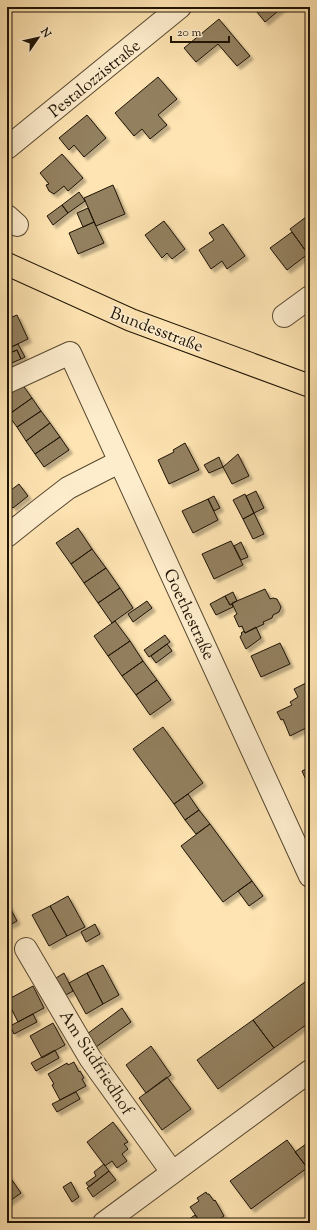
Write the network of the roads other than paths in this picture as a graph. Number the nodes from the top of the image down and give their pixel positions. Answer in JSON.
{"nodes":[{"id":1,"x":180,"y":7,"type":"edge"},
{"id":2,"x":7,"y":148,"type":"edge"},
{"id":3,"x":7,"y":264,"type":"edge"},
{"id":4,"x":310,"y":297,"type":"edge"},
{"id":5,"x":284,"y":316,"type":"dead end"},
{"id":6,"x":7,"y":382,"type":"edge"},
{"id":7,"x":310,"y":386,"type":"edge"},
{"id":8,"x":120,"y":462,"type":"junction"},
{"id":9,"x":7,"y":536,"type":"edge"},
{"id":10,"x":310,"y":876,"type":"edge"},
{"id":11,"x":26,"y":949,"type":"dead end"},
{"id":12,"x":310,"y":1071,"type":"edge"},
{"id":13,"x":172,"y":1172,"type":"junction"},
{"id":14,"x":104,"y":1223,"type":"edge"}],
"edges":[{"from":1,"to":2,"type":"street","name":"Pestalozzistraße"},
{"from":3,"to":7,"type":"main road","name":"Bundesstraße"},
{"from":4,"to":5,"type":"street"},
{"from":6,"to":8,"type":"street","name":"Goethestraße"},
{"from":8,"to":9,"type":"street"},
{"from":8,"to":10,"type":"street","name":"Goethestraße"},
{"from":11,"to":13,"type":"street","name":"Am Südfriedhof"},
{"from":12,"to":13,"type":"street"},
{"from":13,"to":14,"type":"street"}]}
